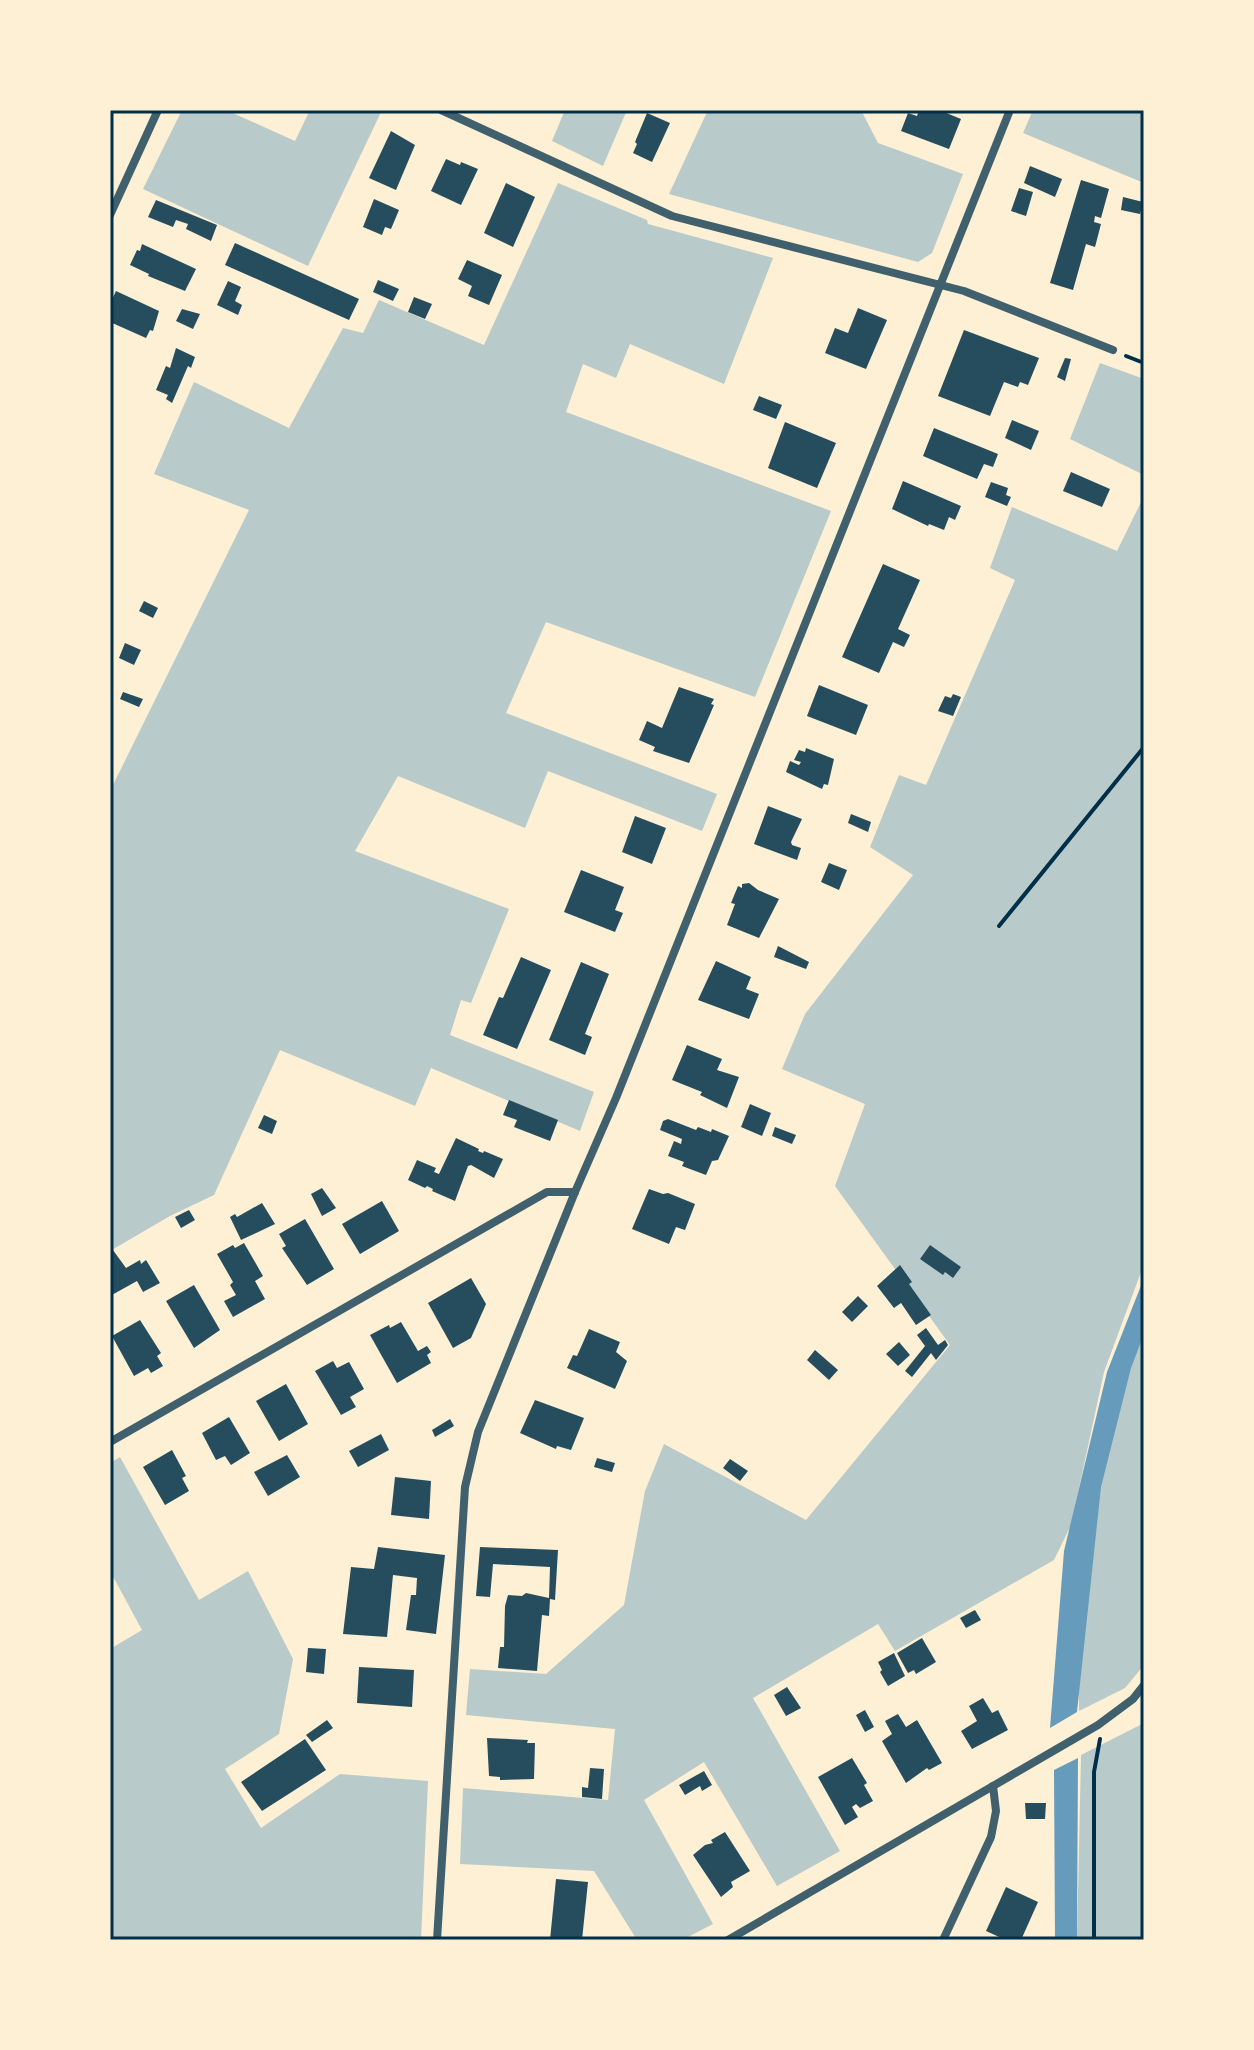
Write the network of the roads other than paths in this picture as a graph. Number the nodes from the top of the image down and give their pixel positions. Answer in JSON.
{"nodes":[{"id":1,"x":158,"y":110,"type":"edge"},
{"id":2,"x":441,"y":110,"type":"edge"},
{"id":3,"x":1010,"y":110,"type":"edge"},
{"id":4,"x":110,"y":215,"type":"edge"},
{"id":5,"x":942,"y":285,"type":"junction"},
{"id":6,"x":1113,"y":350,"type":"road end"},
{"id":7,"x":575,"y":1192,"type":"junction"},
{"id":8,"x":110,"y":1442,"type":"edge"},
{"id":9,"x":1144,"y":1685,"type":"edge"},
{"id":10,"x":993,"y":1786,"type":"junction"},
{"id":11,"x":437,"y":1940,"type":"edge"},
{"id":12,"x":728,"y":1940,"type":"edge"},
{"id":13,"x":943,"y":1940,"type":"edge"}],
"edges":[{"from":1,"to":4,"type":"street"},
{"from":2,"to":5,"type":"street"},
{"from":3,"to":5,"type":"street"},
{"from":5,"to":6,"type":"street"},
{"from":5,"to":7,"type":"street"},
{"from":7,"to":8,"type":"street"},
{"from":7,"to":11,"type":"street"},
{"from":9,"to":10,"type":"street"},
{"from":10,"to":12,"type":"street"},
{"from":10,"to":13,"type":"street"}]}
